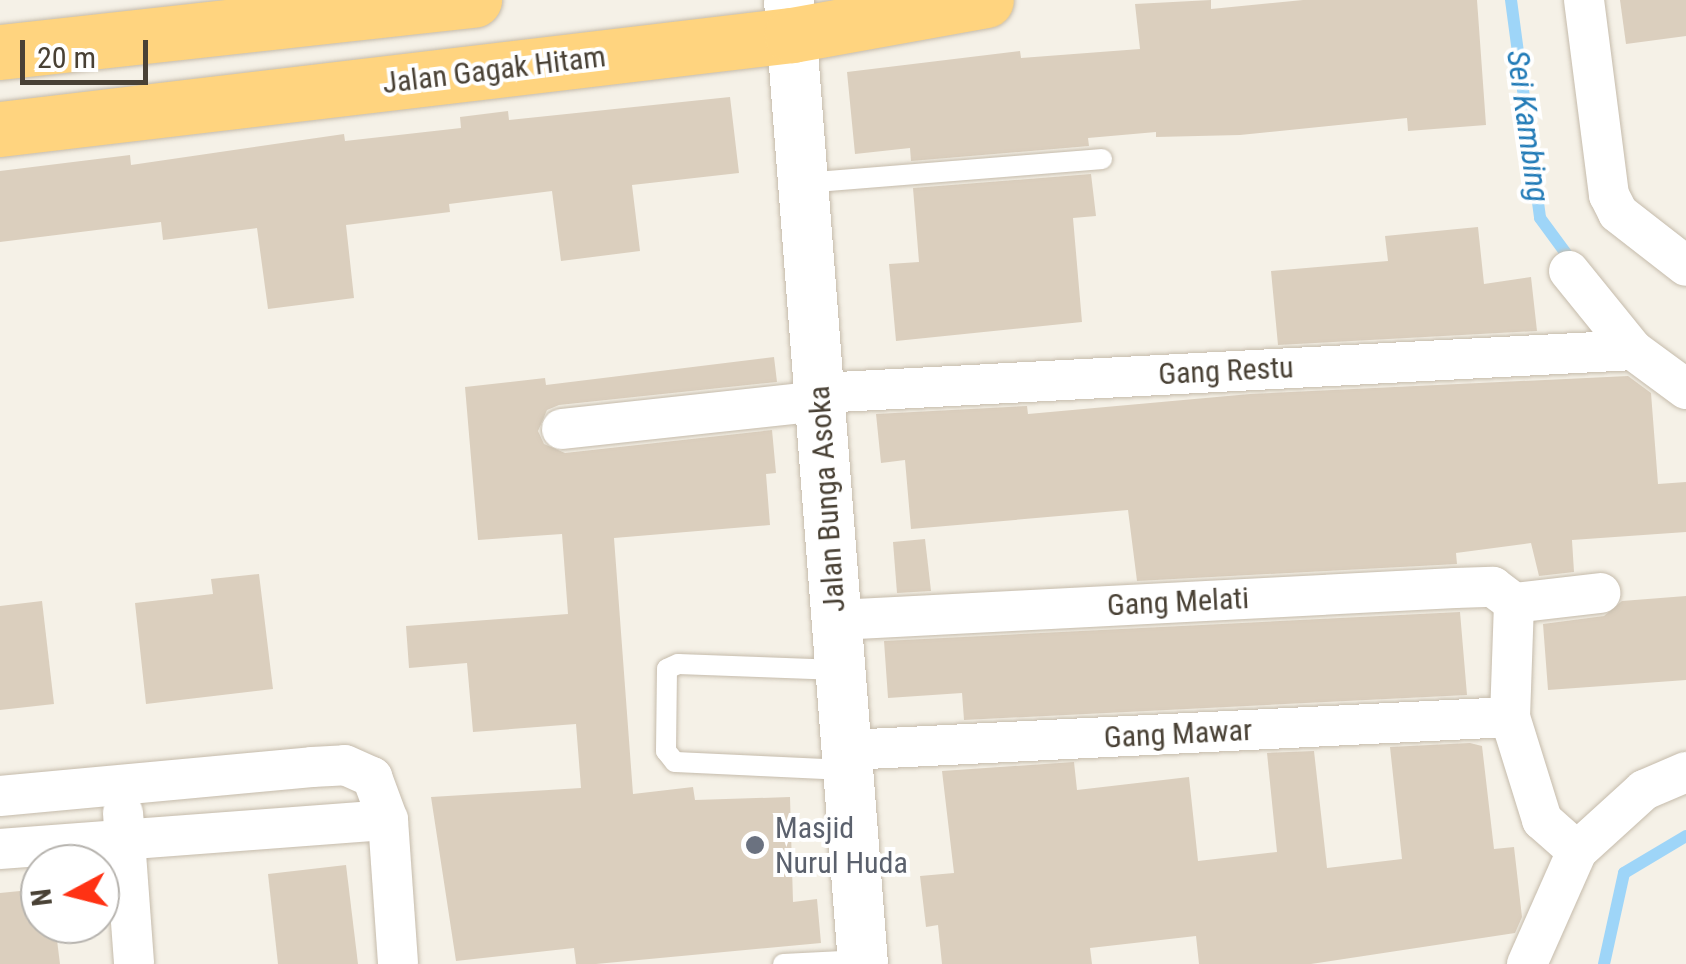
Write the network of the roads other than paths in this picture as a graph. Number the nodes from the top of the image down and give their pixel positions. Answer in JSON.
{"nodes":[{"id":1,"x":474,"y":0,"type":"edge"},
{"id":2,"x":986,"y":0,"type":"edge"},
{"id":3,"x":1584,"y":0,"type":"edge"},
{"id":4,"x":790,"y":18,"type":"edge"},
{"id":5,"x":0,"y":52,"type":"edge"},
{"id":6,"x":0,"y":129,"type":"edge"},
{"id":7,"x":1102,"y":159,"type":"dead end"},
{"id":8,"x":804,"y":183,"type":"junction"},
{"id":9,"x":1686,"y":266,"type":"edge"},
{"id":10,"x":1569,"y":271,"type":"dead end"},
{"id":11,"x":1633,"y":350,"type":"junction"},
{"id":12,"x":1686,"y":389,"type":"edge"},
{"id":13,"x":820,"y":397,"type":"junction"},
{"id":14,"x":562,"y":429,"type":"dead end"},
{"id":15,"x":1600,"y":593,"type":"dead end"},
{"id":16,"x":1514,"y":603,"type":"junction"},
{"id":17,"x":836,"y":620,"type":"junction"},
{"id":18,"x":840,"y":670,"type":"junction"},
{"id":19,"x":1510,"y":717,"type":"junction"},
{"id":20,"x":847,"y":760,"type":"junction"},
{"id":21,"x":1686,"y":772,"type":"edge"},
{"id":22,"x":122,"y":787,"type":"junction"},
{"id":23,"x":0,"y":796,"type":"edge"},
{"id":24,"x":388,"y":820,"type":"junction"},
{"id":25,"x":124,"y":838,"type":"junction"},
{"id":26,"x":0,"y":848,"type":"edge"},
{"id":27,"x":1578,"y":851,"type":"junction"},
{"id":28,"x":863,"y":962,"type":"edge"},
{"id":29,"x":1527,"y":963,"type":"edge"},
{"id":30,"x":134,"y":964,"type":"edge"},
{"id":31,"x":398,"y":964,"type":"edge"},
{"id":32,"x":782,"y":964,"type":"edge"},
{"id":33,"x":1514,"y":964,"type":"edge"}],
"edges":[{"from":1,"to":5,"type":"highway"},
{"from":2,"to":4,"type":"highway","name":"Jalan Gagak Hitam"},
{"from":3,"to":9,"type":"street"},
{"from":4,"to":6,"type":"highway","name":"Jalan Gagak Hitam"},
{"from":4,"to":8,"type":"street","name":"Jalan Bunga Asoka"},
{"from":7,"to":8,"type":"lane"},
{"from":8,"to":13,"type":"street","name":"Jalan Bunga Asoka"},
{"from":10,"to":11,"type":"street"},
{"from":11,"to":12,"type":"street"},
{"from":11,"to":13,"type":"street","name":"Gang Restu"},
{"from":13,"to":14,"type":"street","name":"Gang Restu"},
{"from":13,"to":17,"type":"street","name":"Jalan Bunga Asoka"},
{"from":15,"to":16,"type":"street"},
{"from":16,"to":17,"type":"street","name":"Gang Melati"},
{"from":16,"to":19,"type":"street"},
{"from":17,"to":18,"type":"street","name":"Jalan Bunga Asoka"},
{"from":18,"to":20,"type":"street","name":"Jalan Bunga Asoka"},
{"from":18,"to":20,"type":"lane"},
{"from":19,"to":20,"type":"street","name":"Gang Mawar"},
{"from":19,"to":27,"type":"street"},
{"from":20,"to":28,"type":"street","name":"Jalan Bunga Asoka"},
{"from":21,"to":27,"type":"street"},
{"from":22,"to":23,"type":"street"},
{"from":22,"to":24,"type":"street"},
{"from":22,"to":25,"type":"street"},
{"from":24,"to":25,"type":"street"},
{"from":24,"to":31,"type":"street"},
{"from":25,"to":26,"type":"street"},
{"from":25,"to":30,"type":"street"},
{"from":27,"to":29,"type":"street"},
{"from":28,"to":32,"type":"lane"},
{"from":29,"to":33,"type":"street"}]}
